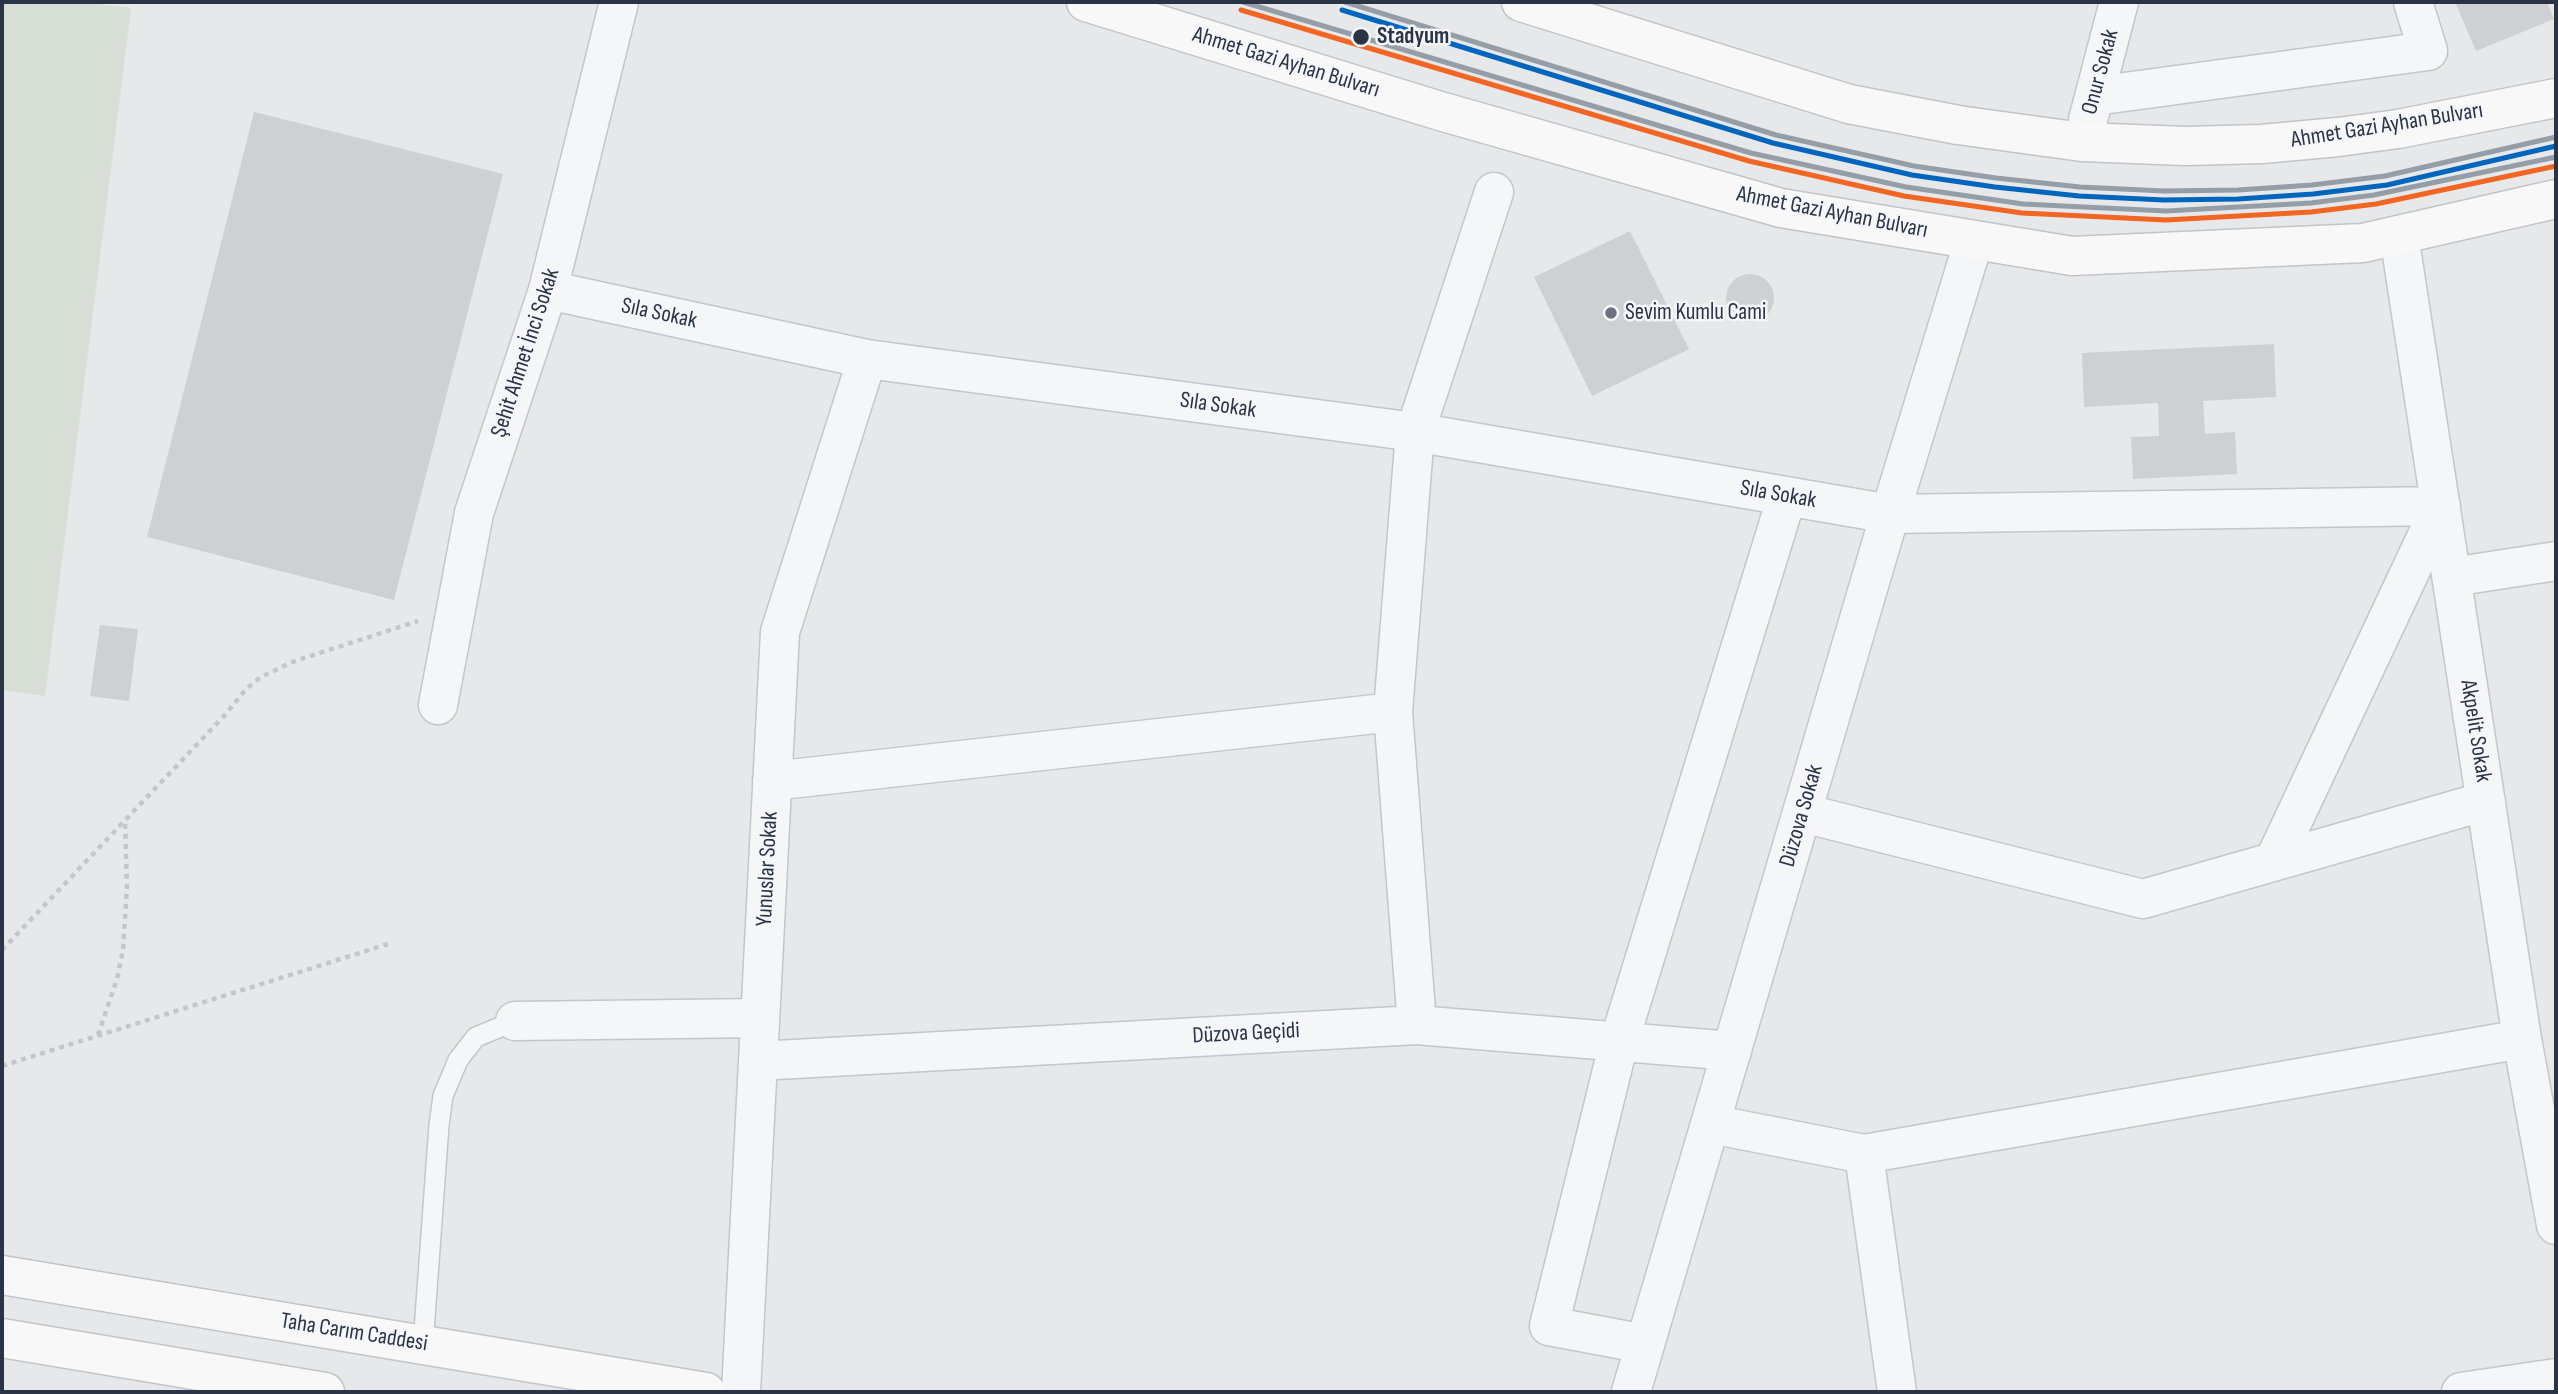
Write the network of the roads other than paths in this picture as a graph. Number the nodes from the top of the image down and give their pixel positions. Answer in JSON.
{"nodes":[{"id":1,"x":619,"y":2,"type":"edge"},
{"id":2,"x":1086,"y":2,"type":"edge"},
{"id":3,"x":1521,"y":2,"type":"edge"},
{"id":4,"x":2119,"y":2,"type":"edge"},
{"id":5,"x":2413,"y":2,"type":"edge"},
{"id":6,"x":2095,"y":96,"type":"junction"},
{"id":7,"x":2556,"y":98,"type":"edge"},
{"id":8,"x":2082,"y":142,"type":"junction"},
{"id":9,"x":1494,"y":192,"type":"dead end"},
{"id":10,"x":2556,"y":199,"type":"edge"},
{"id":11,"x":2399,"y":235,"type":"junction"},
{"id":12,"x":1974,"y":240,"type":"junction"},
{"id":13,"x":548,"y":290,"type":"junction"},
{"id":14,"x":867,"y":359,"type":"junction"},
{"id":15,"x":1415,"y":432,"type":"junction"},
{"id":16,"x":1787,"y":496,"type":"junction"},
{"id":17,"x":2441,"y":506,"type":"junction"},
{"id":18,"x":1890,"y":514,"type":"junction"},
{"id":19,"x":2556,"y":561,"type":"edge"},
{"id":20,"x":2452,"y":577,"type":"junction"},
{"id":21,"x":438,"y":705,"type":"dead end"},
{"id":22,"x":1393,"y":712,"type":"junction"},
{"id":23,"x":772,"y":781,"type":"junction"},
{"id":24,"x":2486,"y":801,"type":"junction"},
{"id":25,"x":1803,"y":813,"type":"junction"},
{"id":26,"x":2274,"y":861,"type":"junction"},
{"id":27,"x":760,"y":1018,"type":"junction"},
{"id":28,"x":515,"y":1021,"type":"joint"},
{"id":29,"x":1417,"y":1025,"type":"junction"},
{"id":30,"x":2522,"y":1039,"type":"junction"},
{"id":31,"x":1619,"y":1042,"type":"junction"},
{"id":32,"x":1732,"y":1051,"type":"junction"},
{"id":33,"x":758,"y":1061,"type":"junction"},
{"id":34,"x":1711,"y":1124,"type":"junction"},
{"id":35,"x":1864,"y":1154,"type":"junction"},
{"id":36,"x":2556,"y":1225,"type":"edge"},
{"id":37,"x":2,"y":1275,"type":"edge"},
{"id":38,"x":2,"y":1338,"type":"edge"},
{"id":39,"x":1645,"y":1344,"type":"junction"},
{"id":40,"x":423,"y":1345,"type":"junction"},
{"id":41,"x":2556,"y":1378,"type":"edge"},
{"id":42,"x":326,"y":1392,"type":"edge"},
{"id":43,"x":706,"y":1392,"type":"edge"},
{"id":44,"x":741,"y":1392,"type":"edge"},
{"id":45,"x":1631,"y":1392,"type":"edge"},
{"id":46,"x":1897,"y":1392,"type":"edge"},
{"id":47,"x":2461,"y":1392,"type":"edge"}],
"edges":[{"from":1,"to":13,"type":"street","name":"Şehit Ahmet İnci Sokak"},
{"from":2,"to":12,"type":"main road","name":"Ahmet Gazi Ayhan Bulvarı"},
{"from":3,"to":8,"type":"main road","name":"Ahmet Gazi Ayhan Bulvarı"},
{"from":4,"to":6,"type":"street","name":"Onur Sokak"},
{"from":5,"to":6,"type":"street"},
{"from":6,"to":8,"type":"street","name":"Onur Sokak"},
{"from":7,"to":8,"type":"main road","name":"Ahmet Gazi Ayhan Bulvarı"},
{"from":9,"to":15,"type":"street"},
{"from":10,"to":11,"type":"main road","name":"Ahmet Gazi Ayhan Bulvarı"},
{"from":11,"to":12,"type":"main road","name":"Ahmet Gazi Ayhan Bulvarı"},
{"from":11,"to":17,"type":"street","name":"Akpelit Sokak"},
{"from":12,"to":18,"type":"street","name":"Düzova Sokak"},
{"from":13,"to":14,"type":"street","name":"Sıla Sokak"},
{"from":13,"to":21,"type":"street","name":"Şehit Ahmet İnci Sokak"},
{"from":14,"to":15,"type":"street","name":"Sıla Sokak"},
{"from":14,"to":23,"type":"street","name":"Yunuslar Sokak"},
{"from":15,"to":16,"type":"street","name":"Sıla Sokak"},
{"from":15,"to":22,"type":"street"},
{"from":16,"to":18,"type":"street","name":"Sıla Sokak"},
{"from":16,"to":31,"type":"street"},
{"from":17,"to":18,"type":"street","name":"Sıla Sokak"},
{"from":17,"to":20,"type":"street","name":"Akpelit Sokak"},
{"from":17,"to":26,"type":"street"},
{"from":18,"to":25,"type":"street","name":"Düzova Sokak"},
{"from":19,"to":20,"type":"street"},
{"from":20,"to":24,"type":"street","name":"Akpelit Sokak"},
{"from":22,"to":23,"type":"street"},
{"from":22,"to":29,"type":"street"},
{"from":23,"to":27,"type":"street","name":"Yunuslar Sokak"},
{"from":24,"to":26,"type":"street"},
{"from":24,"to":30,"type":"street","name":"Akpelit Sokak"},
{"from":25,"to":26,"type":"street"},
{"from":25,"to":32,"type":"street","name":"Düzova Sokak"},
{"from":27,"to":28,"type":"street"},
{"from":27,"to":33,"type":"street","name":"Yunuslar Sokak"},
{"from":28,"to":40,"type":"lane"},
{"from":29,"to":31,"type":"street","name":"Düzova Geçidi"},
{"from":29,"to":33,"type":"street","name":"Düzova Geçidi"},
{"from":30,"to":35,"type":"street"},
{"from":30,"to":36,"type":"street","name":"Akpelit Sokak"},
{"from":31,"to":32,"type":"street","name":"Düzova Geçidi"},
{"from":31,"to":39,"type":"street"},
{"from":32,"to":34,"type":"street","name":"Düzova Sokak"},
{"from":33,"to":44,"type":"street","name":"Yunuslar Sokak"},
{"from":34,"to":35,"type":"street"},
{"from":34,"to":39,"type":"street","name":"Düzova Sokak"},
{"from":35,"to":46,"type":"street"},
{"from":37,"to":40,"type":"main road","name":"Taha Carım Caddesi"},
{"from":38,"to":42,"type":"main road"},
{"from":39,"to":45,"type":"street","name":"Düzova Sokak"},
{"from":40,"to":43,"type":"main road","name":"Taha Carım Caddesi"},
{"from":41,"to":47,"type":"street"}]}
